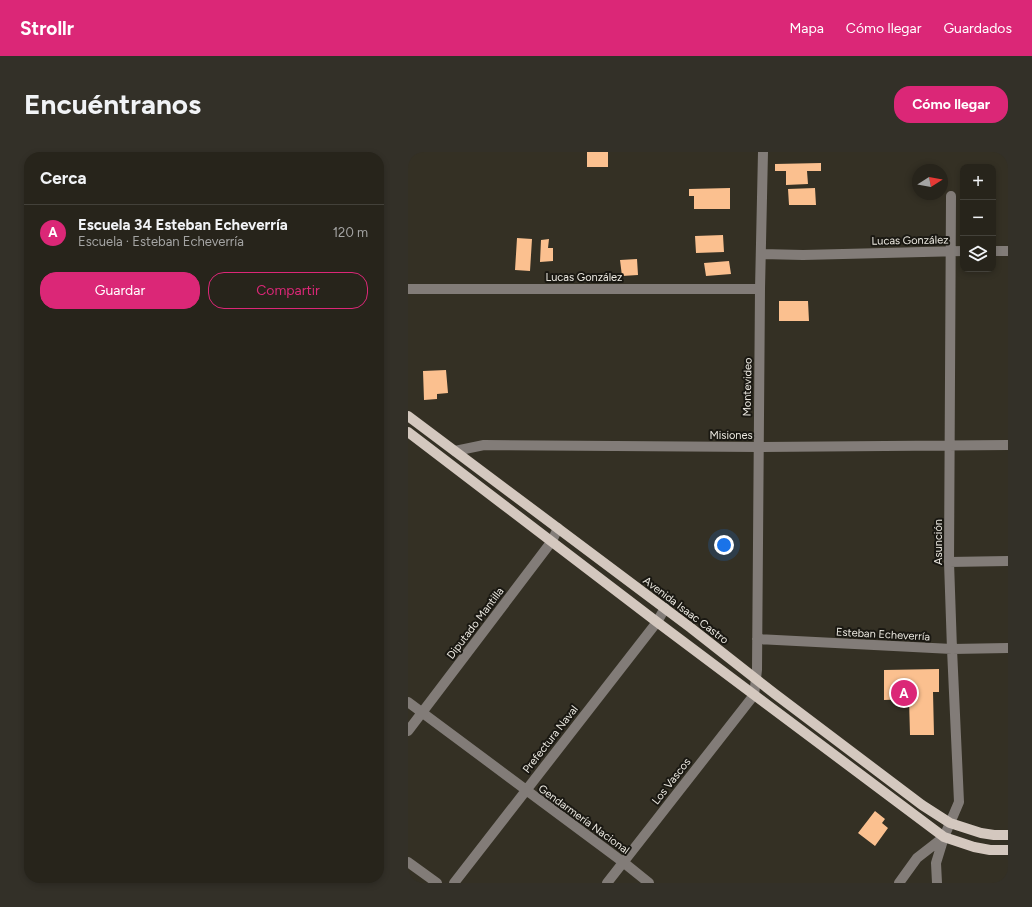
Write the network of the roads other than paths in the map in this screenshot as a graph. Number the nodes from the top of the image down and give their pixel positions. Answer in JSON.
{"nodes":[{"id":1,"x":763,"y":152,"type":"edge"},
{"id":2,"x":951,"y":196,"type":"dead end"},
{"id":3,"x":951,"y":251,"type":"junction"},
{"id":4,"x":960,"y":251,"type":"edge"},
{"id":5,"x":996,"y":251,"type":"edge"},
{"id":6,"x":1008,"y":251,"type":"edge"},
{"id":7,"x":761,"y":254,"type":"junction"},
{"id":8,"x":408,"y":289,"type":"edge"},
{"id":9,"x":760,"y":289,"type":"junction"},
{"id":10,"x":408,"y":416,"type":"edge"},
{"id":11,"x":408,"y":432,"type":"edge"},
{"id":12,"x":1008,"y":445,"type":"edge"},
{"id":13,"x":950,"y":446,"type":"junction"},
{"id":14,"x":758,"y":447,"type":"junction"},
{"id":15,"x":455,"y":451,"type":"junction"},
{"id":16,"x":558,"y":528,"type":"junction"},
{"id":17,"x":552,"y":541,"type":"junction"},
{"id":18,"x":1008,"y":561,"type":"edge"},
{"id":19,"x":950,"y":562,"type":"junction"},
{"id":20,"x":665,"y":608,"type":"junction"},
{"id":21,"x":657,"y":622,"type":"junction"},
{"id":22,"x":757,"y":639,"type":"junction"},
{"id":23,"x":1008,"y":648,"type":"edge"},
{"id":24,"x":952,"y":649,"type":"junction"},
{"id":25,"x":756,"y":679,"type":"junction"},
{"id":26,"x":754,"y":695,"type":"junction"},
{"id":27,"x":408,"y":702,"type":"edge"},
{"id":28,"x":422,"y":712,"type":"junction"},
{"id":29,"x":408,"y":731,"type":"edge"},
{"id":30,"x":525,"y":790,"type":"junction"},
{"id":31,"x":950,"y":823,"type":"junction"},
{"id":32,"x":1008,"y":835,"type":"edge"},
{"id":33,"x":944,"y":837,"type":"junction"},
{"id":34,"x":1008,"y":850,"type":"edge"},
{"id":35,"x":408,"y":862,"type":"edge"},
{"id":36,"x":623,"y":862,"type":"junction"},
{"id":37,"x":437,"y":883,"type":"edge"},
{"id":38,"x":454,"y":883,"type":"edge"},
{"id":39,"x":606,"y":883,"type":"edge"},
{"id":40,"x":649,"y":883,"type":"edge"},
{"id":41,"x":899,"y":883,"type":"edge"},
{"id":42,"x":937,"y":883,"type":"edge"}],
"edges":[{"from":1,"to":7,"type":"street","name":"Montevideo"},
{"from":2,"to":3,"type":"street","name":"Asunción"},
{"from":3,"to":4,"type":"street","name":"Lucas González"},
{"from":3,"to":7,"type":"street","name":"Lucas González"},
{"from":3,"to":13,"type":"street","name":"Asunción"},
{"from":5,"to":6,"type":"street"},
{"from":7,"to":9,"type":"street","name":"Montevideo"},
{"from":8,"to":9,"type":"street","name":"Lucas González"},
{"from":9,"to":14,"type":"street","name":"Montevideo"},
{"from":10,"to":15,"type":"main road","name":"Avenida Isaac Castro"},
{"from":11,"to":17,"type":"main road"},
{"from":12,"to":13,"type":"street","name":"Misiones"},
{"from":13,"to":14,"type":"street","name":"Misiones"},
{"from":13,"to":19,"type":"street","name":"Asunción"},
{"from":14,"to":15,"type":"street","name":"Misiones"},
{"from":14,"to":22,"type":"street","name":"Montevideo"},
{"from":15,"to":16,"type":"main road","name":"Avenida Isaac Castro"},
{"from":16,"to":17,"type":"street","name":"Diputado Mantilla"},
{"from":16,"to":20,"type":"main road","name":"Avenida Isaac Castro"},
{"from":17,"to":21,"type":"main road"},
{"from":17,"to":28,"type":"street","name":"Diputado Mantilla"},
{"from":18,"to":19,"type":"street"},
{"from":19,"to":24,"type":"street","name":"Asunción"},
{"from":20,"to":21,"type":"street","name":"Prefectura Naval"},
{"from":20,"to":25,"type":"main road","name":"Avenida Isaac Castro"},
{"from":21,"to":26,"type":"main road"},
{"from":21,"to":30,"type":"street","name":"Prefectura Naval"},
{"from":22,"to":24,"type":"street","name":"Esteban Echeverría"},
{"from":22,"to":25,"type":"street","name":"Montevideo"},
{"from":23,"to":24,"type":"street","name":"Esteban Echeverría"},
{"from":24,"to":31,"type":"street","name":"Asunción"},
{"from":25,"to":26,"type":"street","name":"Montevideo"},
{"from":25,"to":31,"type":"main road","name":"Avenida Isaac Castro"},
{"from":26,"to":33,"type":"main road"},
{"from":26,"to":36,"type":"street","name":"Los Vascos"},
{"from":27,"to":28,"type":"street","name":"Gendarmería Nacional"},
{"from":28,"to":29,"type":"street","name":"Diputado Mantilla"},
{"from":28,"to":30,"type":"street","name":"Gendarmería Nacional"},
{"from":30,"to":36,"type":"street","name":"Gendarmería Nacional"},
{"from":30,"to":38,"type":"street","name":"Prefectura Naval"},
{"from":31,"to":32,"type":"main road","name":"Avenida Isaac Castro"},
{"from":31,"to":33,"type":"street","name":"Asunción"},
{"from":33,"to":34,"type":"main road"},
{"from":33,"to":41,"type":"street"},
{"from":33,"to":42,"type":"street","name":"Asunción"},
{"from":35,"to":37,"type":"street"},
{"from":36,"to":39,"type":"street","name":"Los Vascos"},
{"from":36,"to":40,"type":"street","name":"Gendarmería Nacional"}]}
